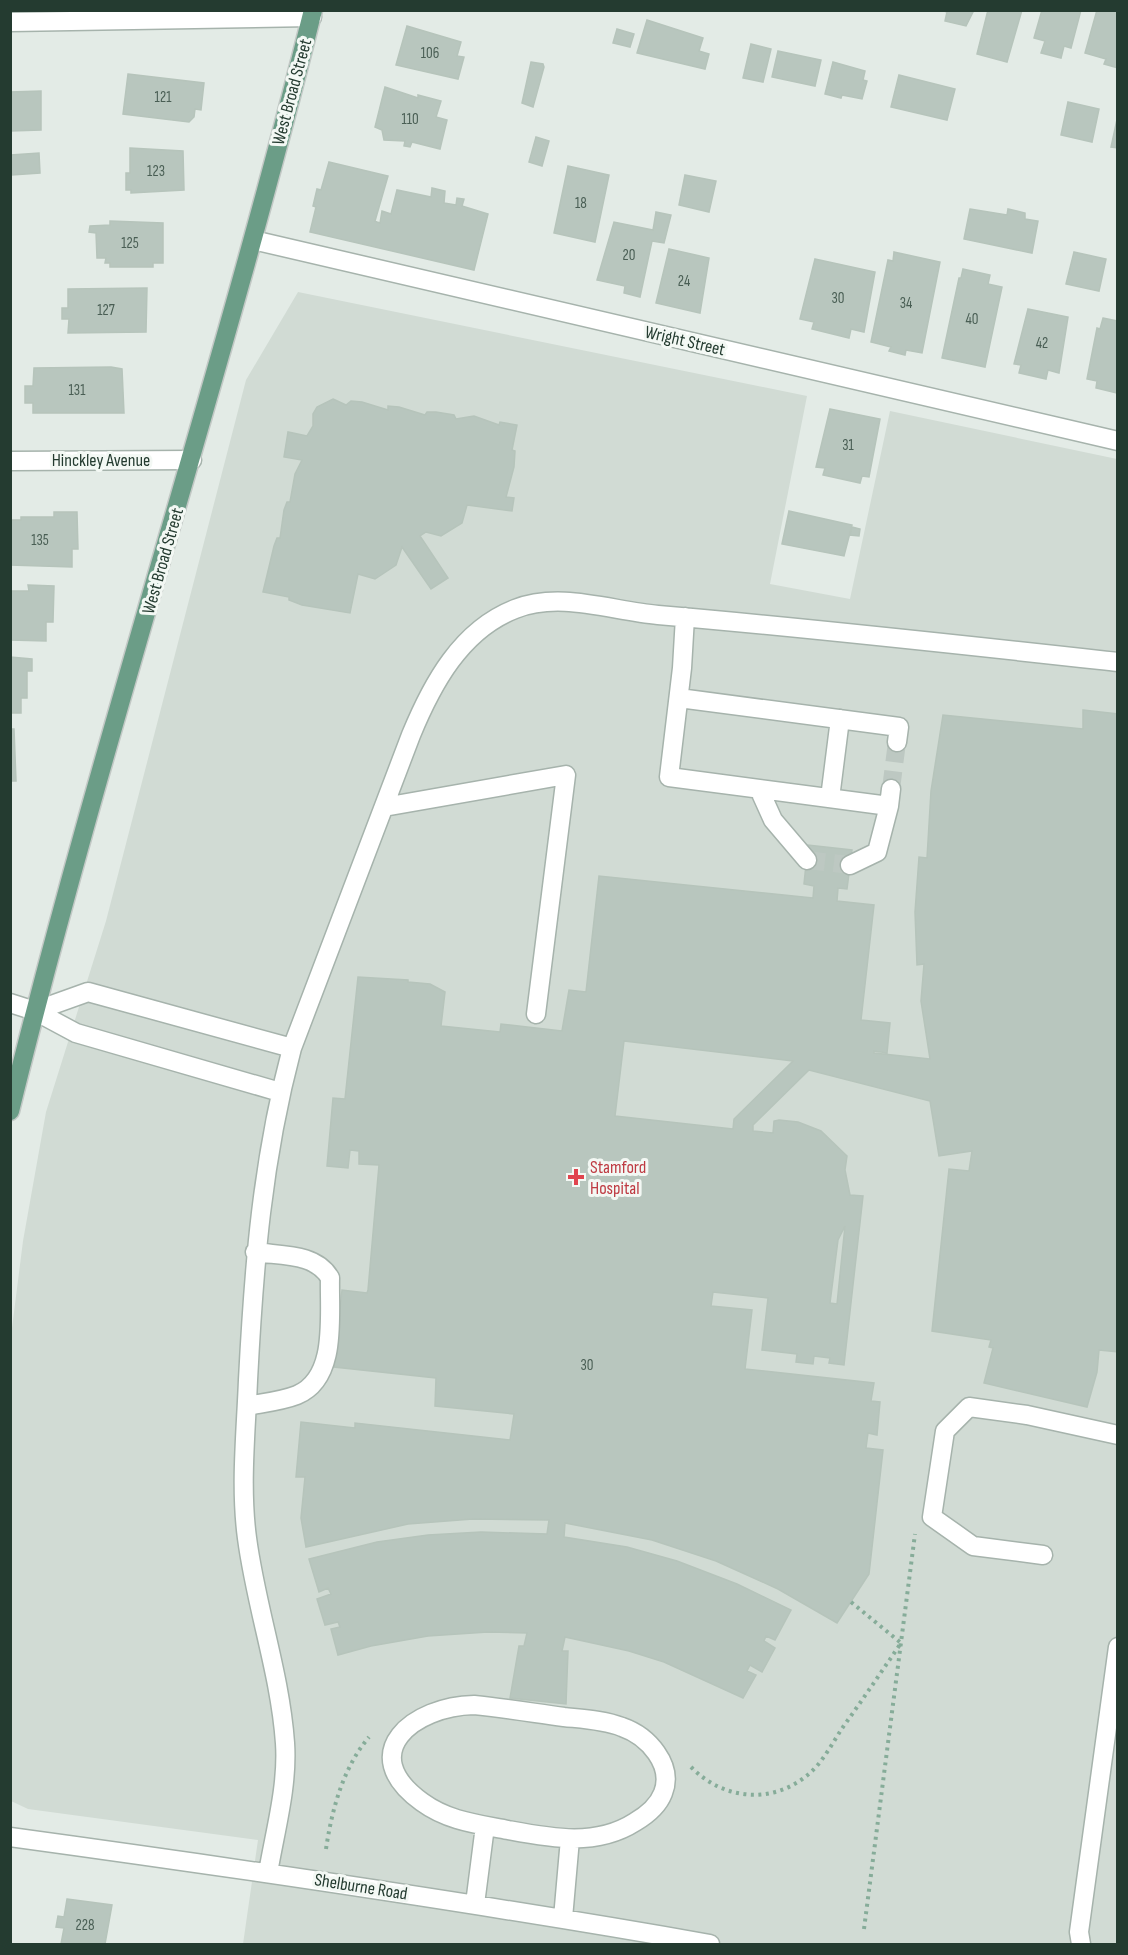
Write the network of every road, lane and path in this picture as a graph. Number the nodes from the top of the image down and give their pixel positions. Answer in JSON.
{"nodes":[{"id":1,"x":313,"y":14,"type":"edge"},
{"id":2,"x":10,"y":22,"type":"edge"},
{"id":3,"x":253,"y":240,"type":"junction"},
{"id":4,"x":1118,"y":441,"type":"edge"},
{"id":5,"x":192,"y":460,"type":"junction"},
{"id":6,"x":10,"y":461,"type":"edge"},
{"id":7,"x":685,"y":617,"type":"junction"},
{"id":8,"x":1118,"y":662,"type":"edge"},
{"id":9,"x":679,"y":698,"type":"junction"},
{"id":10,"x":840,"y":719,"type":"junction"},
{"id":11,"x":897,"y":742,"type":"tunnel mouth"},
{"id":12,"x":759,"y":789,"type":"junction"},
{"id":13,"x":830,"y":798,"type":"junction"},
{"id":14,"x":384,"y":807,"type":"junction"},
{"id":15,"x":807,"y":860,"type":"tunnel mouth"},
{"id":16,"x":850,"y":865,"type":"tunnel mouth"},
{"id":17,"x":10,"y":1003,"type":"edge"},
{"id":18,"x":35,"y":1011,"type":"junction"},
{"id":19,"x":536,"y":1014,"type":"dead end"},
{"id":20,"x":292,"y":1048,"type":"junction"},
{"id":21,"x":280,"y":1092,"type":"junction"},
{"id":22,"x":10,"y":1111,"type":"edge"},
{"id":23,"x":255,"y":1252,"type":"junction"},
{"id":24,"x":247,"y":1406,"type":"junction"},
{"id":25,"x":1118,"y":1435,"type":"edge"},
{"id":26,"x":916,"y":1525,"type":"dead end"},
{"id":27,"x":1043,"y":1555,"type":"dead end"},
{"id":28,"x":851,"y":1602,"type":"dead end"},
{"id":29,"x":901,"y":1643,"type":"junction"},
{"id":30,"x":1118,"y":1647,"type":"edge"},
{"id":31,"x":687,"y":1763,"type":"dead end"},
{"id":32,"x":485,"y":1826,"type":"junction"},
{"id":33,"x":10,"y":1837,"type":"edge"},
{"id":34,"x":570,"y":1839,"type":"junction"},
{"id":35,"x":268,"y":1873,"type":"junction"},
{"id":36,"x":475,"y":1904,"type":"junction"},
{"id":37,"x":563,"y":1918,"type":"junction"},
{"id":38,"x":864,"y":1929,"type":"dead end"},
{"id":39,"x":710,"y":1944,"type":"edge"},
{"id":40,"x":1081,"y":1944,"type":"edge"}],
"edges":[{"from":1,"to":2,"type":"street"},
{"from":1,"to":3,"type":"main road","name":"West Broad Street"},
{"from":3,"to":4,"type":"street","name":"Wright Street"},
{"from":3,"to":5,"type":"main road","name":"West Broad Street"},
{"from":5,"to":6,"type":"street","name":"Hinckley Avenue"},
{"from":5,"to":18,"type":"main road","name":"West Broad Street"},
{"from":7,"to":8,"type":"street"},
{"from":7,"to":9,"type":"street"},
{"from":7,"to":14,"type":"street"},
{"from":9,"to":10,"type":"street"},
{"from":9,"to":12,"type":"street"},
{"from":10,"to":11,"type":"street"},
{"from":10,"to":13,"type":"street"},
{"from":12,"to":13,"type":"street"},
{"from":12,"to":15,"type":"street"},
{"from":13,"to":16,"type":"street"},
{"from":14,"to":19,"type":"street"},
{"from":14,"to":20,"type":"street"},
{"from":17,"to":18,"type":"street"},
{"from":18,"to":20,"type":"street"},
{"from":18,"to":21,"type":"street"},
{"from":18,"to":22,"type":"main road","name":"West Broad Street"},
{"from":20,"to":21,"type":"street"},
{"from":21,"to":23,"type":"street"},
{"from":23,"to":24,"type":"street"},
{"from":23,"to":24,"type":"street"},
{"from":24,"to":35,"type":"street"},
{"from":25,"to":27,"type":"street"},
{"from":26,"to":29,"type":"path"},
{"from":28,"to":29,"type":"path"},
{"from":29,"to":31,"type":"path"},
{"from":29,"to":38,"type":"path"},
{"from":30,"to":40,"type":"street"},
{"from":32,"to":34,"type":"street"},
{"from":32,"to":34,"type":"street"},
{"from":32,"to":36,"type":"street"},
{"from":33,"to":35,"type":"street","name":"Shelburne Road"},
{"from":34,"to":37,"type":"street"},
{"from":35,"to":36,"type":"street","name":"Shelburne Road"},
{"from":36,"to":37,"type":"street","name":"Shelburne Road"},
{"from":37,"to":39,"type":"street","name":"Shelburne Road"}]}
